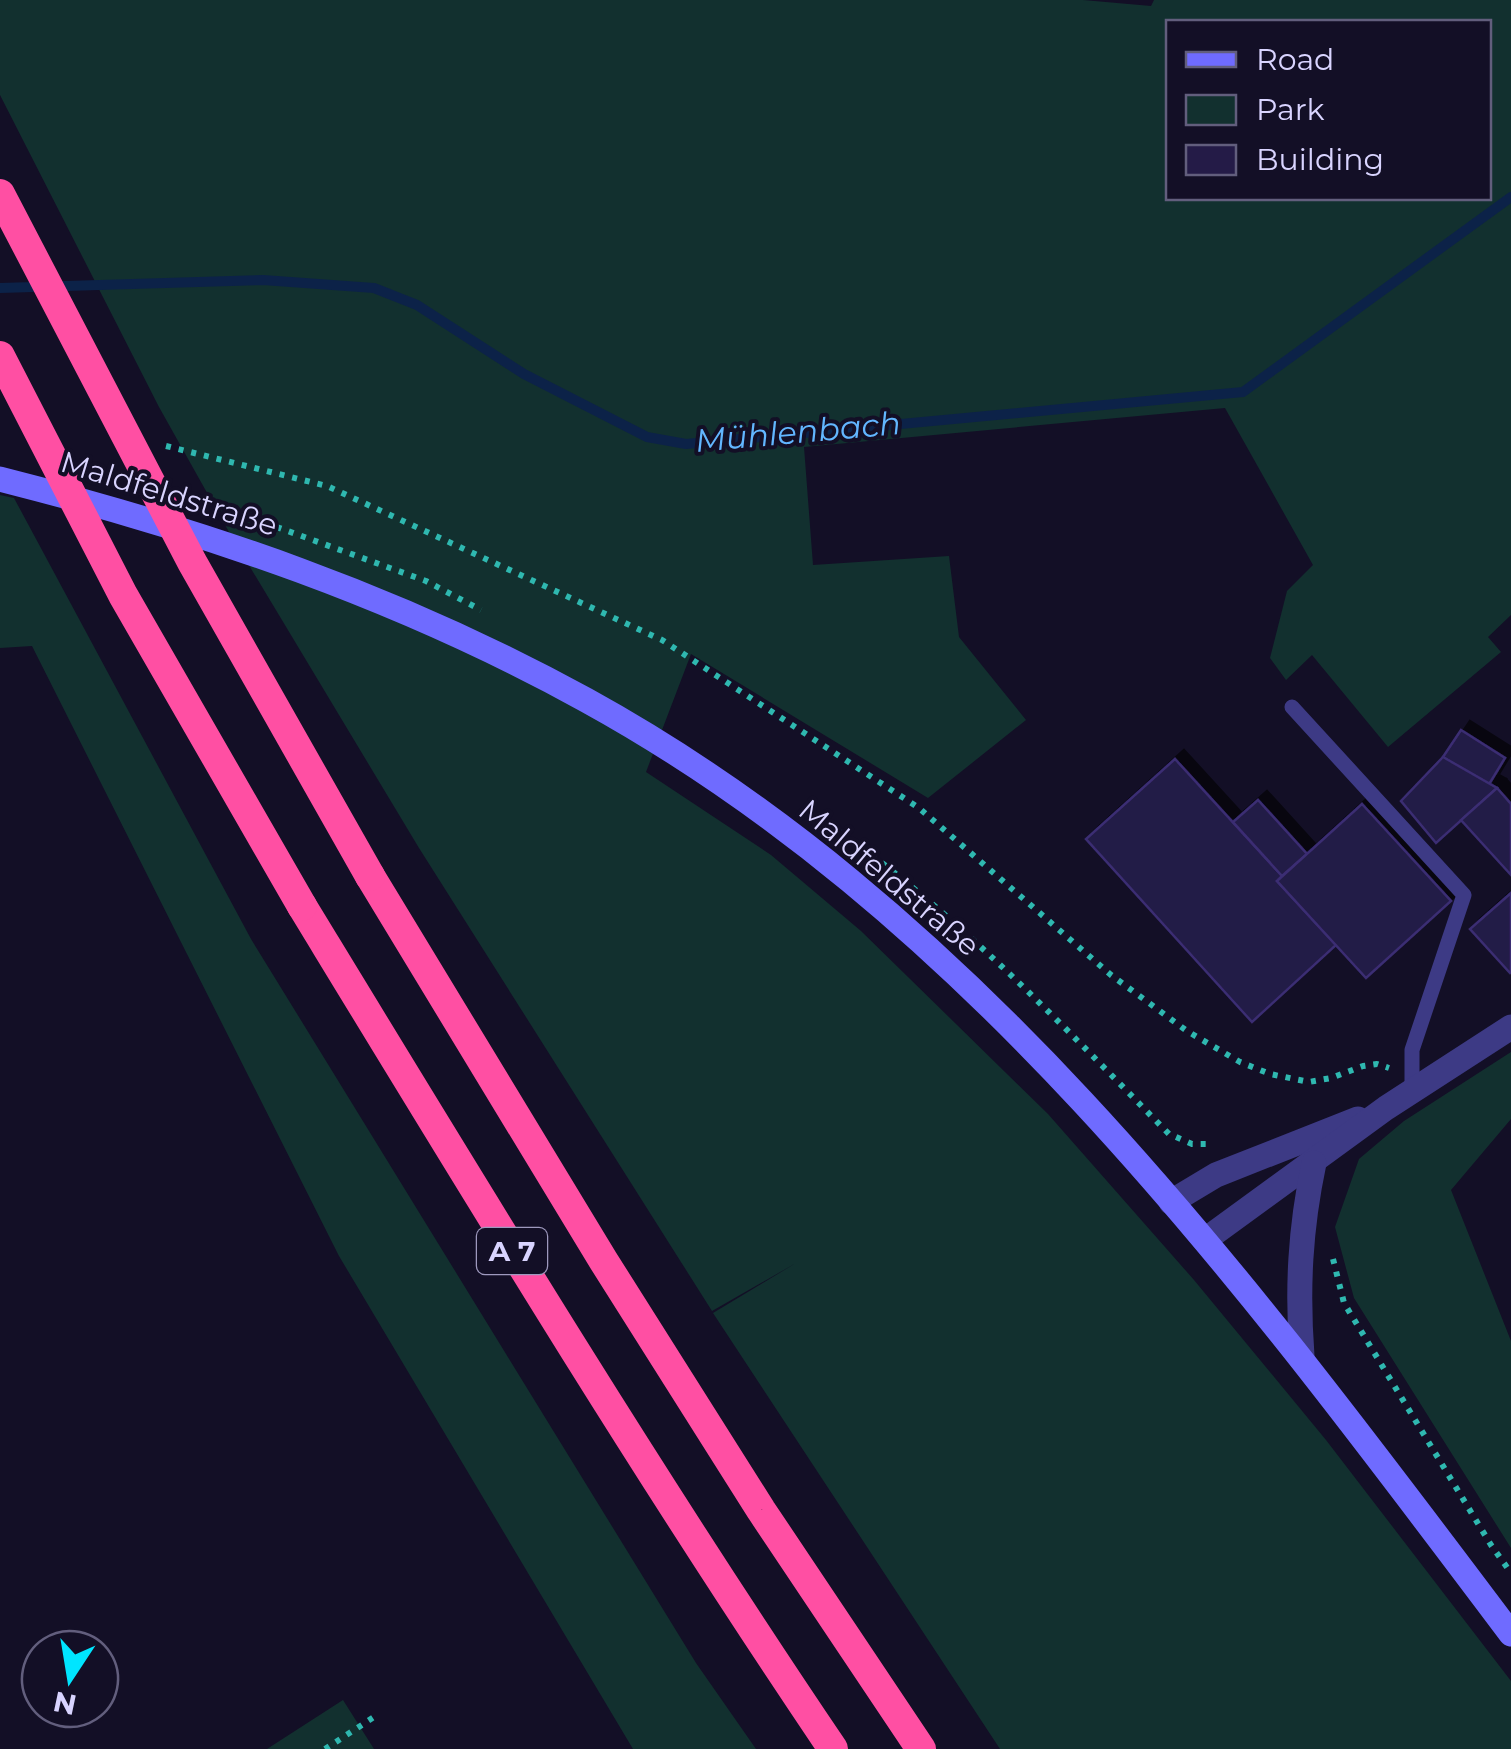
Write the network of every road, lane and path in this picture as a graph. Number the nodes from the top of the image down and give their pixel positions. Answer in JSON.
{"nodes":[{"id":1,"x":0,"y":194,"type":"edge"},
{"id":2,"x":0,"y":356,"type":"edge"},
{"id":3,"x":154,"y":443,"type":"dead end"},
{"id":4,"x":0,"y":479,"type":"edge"},
{"id":5,"x":1292,"y":707,"type":"dead end"},
{"id":6,"x":1511,"y":1027,"type":"edge"},
{"id":7,"x":1412,"y":1090,"type":"junction"},
{"id":8,"x":1386,"y":1108,"type":"junction"},
{"id":9,"x":1314,"y":1163,"type":"junction"},
{"id":10,"x":1172,"y":1202,"type":"junction"},
{"id":11,"x":1302,"y":1223,"type":"junction"},
{"id":12,"x":1205,"y":1240,"type":"junction"},
{"id":13,"x":1302,"y":1356,"type":"junction"},
{"id":14,"x":1511,"y":1573,"type":"edge"},
{"id":15,"x":1511,"y":1634,"type":"edge"},
{"id":16,"x":374,"y":1717,"type":"dead end"},
{"id":17,"x":326,"y":1749,"type":"edge"},
{"id":18,"x":833,"y":1749,"type":"edge"},
{"id":19,"x":921,"y":1749,"type":"edge"}],
"edges":[{"from":1,"to":19,"type":"highway","number":"A 7","bridge":true},
{"from":2,"to":18,"type":"highway","number":"A 7","bridge":true},
{"from":3,"to":7,"type":"path"},
{"from":4,"to":10,"type":"main road","name":"Maldfeldstraße"},
{"from":5,"to":7,"type":"lane"},
{"from":6,"to":7,"type":"street"},
{"from":7,"to":8,"type":"street"},
{"from":8,"to":9,"type":"street"},
{"from":8,"to":10,"type":"street"},
{"from":9,"to":11,"type":"street"},
{"from":9,"to":12,"type":"street"},
{"from":10,"to":12,"type":"main road","name":"Maldfeldstraße"},
{"from":11,"to":13,"type":"street"},
{"from":11,"to":14,"type":"path"},
{"from":12,"to":13,"type":"main road","name":"Maldfeldstraße"},
{"from":13,"to":15,"type":"main road","name":"Maldfeldstraße"},
{"from":16,"to":17,"type":"path"}]}
